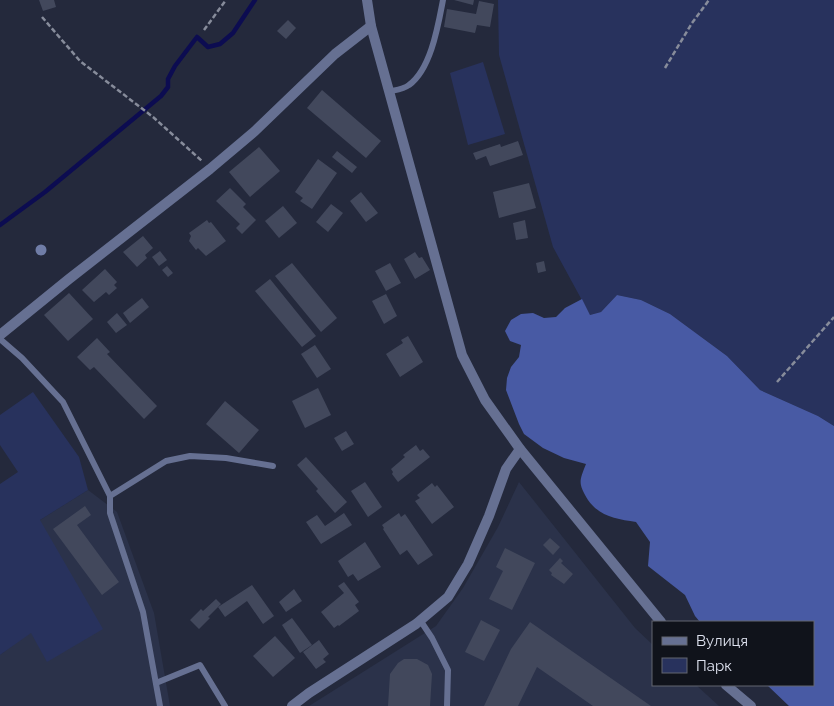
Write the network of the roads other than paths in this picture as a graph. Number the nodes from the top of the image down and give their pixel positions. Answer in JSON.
{"nodes":[{"id":1,"x":367,"y":0,"type":"edge"},
{"id":2,"x":443,"y":0,"type":"edge"},
{"id":3,"x":372,"y":26,"type":"junction"},
{"id":4,"x":390,"y":91,"type":"junction"},
{"id":5,"x":0,"y":335,"type":"edge"},
{"id":6,"x":0,"y":339,"type":"edge"},
{"id":7,"x":520,"y":449,"type":"junction"},
{"id":8,"x":273,"y":466,"type":"dead end"},
{"id":9,"x":110,"y":496,"type":"junction"},
{"id":10,"x":420,"y":620,"type":"junction"},
{"id":11,"x":659,"y":621,"type":"edge"},
{"id":12,"x":156,"y":683,"type":"junction"},
{"id":13,"x":727,"y":686,"type":"edge"},
{"id":14,"x":160,"y":706,"type":"edge"},
{"id":15,"x":225,"y":706,"type":"edge"},
{"id":16,"x":292,"y":706,"type":"edge"},
{"id":17,"x":447,"y":706,"type":"edge"},
{"id":18,"x":750,"y":706,"type":"edge"}],
"edges":[{"from":1,"to":3,"type":"street"},
{"from":2,"to":4,"type":"lane"},
{"from":3,"to":4,"type":"street"},
{"from":3,"to":5,"type":"street"},
{"from":4,"to":7,"type":"street"},
{"from":6,"to":9,"type":"lane"},
{"from":7,"to":10,"type":"street"},
{"from":7,"to":11,"type":"street"},
{"from":8,"to":9,"type":"lane"},
{"from":9,"to":12,"type":"lane"},
{"from":10,"to":16,"type":"street"},
{"from":10,"to":17,"type":"lane"},
{"from":12,"to":14,"type":"lane"},
{"from":12,"to":15,"type":"lane"},
{"from":13,"to":18,"type":"street"}]}
